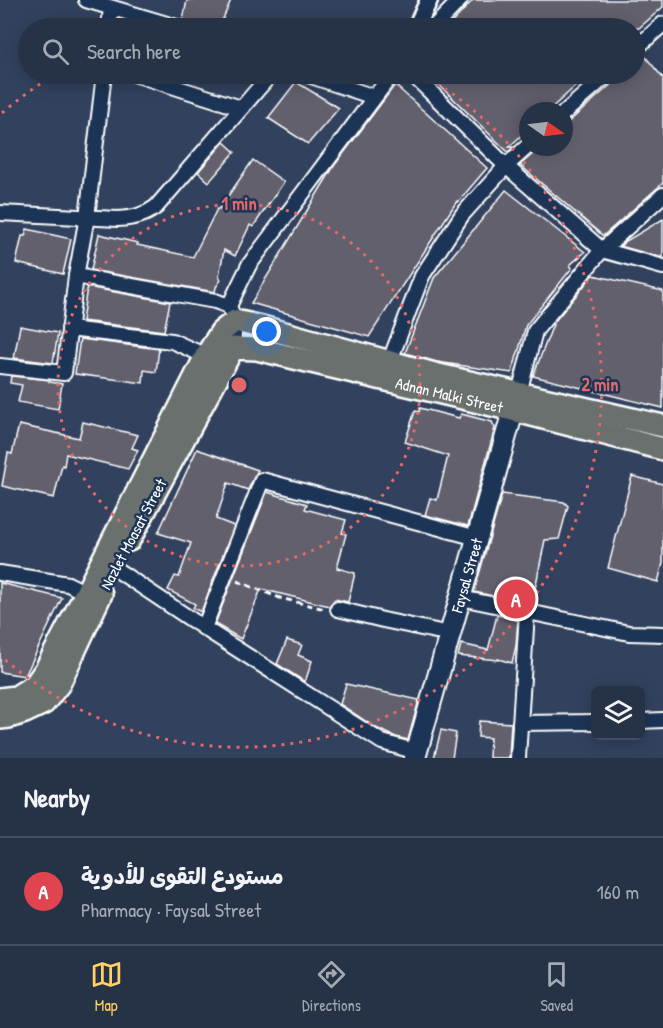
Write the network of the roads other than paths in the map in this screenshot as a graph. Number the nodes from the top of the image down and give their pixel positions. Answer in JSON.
{"nodes":[{"id":1,"x":86,"y":0,"type":"edge"},
{"id":2,"x":429,"y":0,"type":"edge"},
{"id":3,"x":460,"y":0,"type":"edge"},
{"id":4,"x":111,"y":8,"type":"junction"},
{"id":5,"x":110,"y":18,"type":"edge"},
{"id":6,"x":146,"y":18,"type":"edge"},
{"id":7,"x":421,"y":18,"type":"edge"},
{"id":8,"x":443,"y":18,"type":"edge"},
{"id":9,"x":663,"y":24,"type":"edge"},
{"id":10,"x":645,"y":40,"type":"edge"},
{"id":11,"x":103,"y":84,"type":"edge"},
{"id":12,"x":166,"y":84,"type":"edge"},
{"id":13,"x":262,"y":84,"type":"edge"},
{"id":14,"x":335,"y":84,"type":"edge"},
{"id":15,"x":384,"y":84,"type":"edge"},
{"id":16,"x":422,"y":84,"type":"edge"},
{"id":17,"x":597,"y":84,"type":"edge"},
{"id":18,"x":374,"y":97,"type":"junction"},
{"id":19,"x":573,"y":105,"type":"edge"},
{"id":20,"x":242,"y":108,"type":"junction"},
{"id":21,"x":519,"y":154,"type":"edge"},
{"id":22,"x":506,"y":166,"type":"junction"},
{"id":23,"x":662,"y":196,"type":"edge"},
{"id":24,"x":0,"y":213,"type":"edge"},
{"id":25,"x":87,"y":217,"type":"junction"},
{"id":26,"x":602,"y":250,"type":"junction"},
{"id":27,"x":663,"y":267,"type":"edge"},
{"id":28,"x":76,"y":276,"type":"junction"},
{"id":29,"x":232,"y":313,"type":"junction"},
{"id":30,"x":69,"y":328,"type":"junction"},
{"id":31,"x":233,"y":348,"type":"junction"},
{"id":32,"x":206,"y":356,"type":"junction"},
{"id":33,"x":389,"y":363,"type":"junction"},
{"id":34,"x":0,"y":366,"type":"edge"},
{"id":35,"x":516,"y":402,"type":"junction"},
{"id":36,"x":663,"y":426,"type":"edge"},
{"id":37,"x":663,"y":449,"type":"edge"},
{"id":38,"x":477,"y":538,"type":"junction"},
{"id":39,"x":114,"y":568,"type":"junction"},
{"id":40,"x":0,"y":573,"type":"edge"},
{"id":41,"x":86,"y":593,"type":"junction"},
{"id":42,"x":461,"y":598,"type":"junction"},
{"id":43,"x":338,"y":609,"type":"road end"},
{"id":44,"x":527,"y":612,"type":"junction"},
{"id":45,"x":204,"y":628,"type":"junction"},
{"id":46,"x":450,"y":634,"type":"junction"},
{"id":47,"x":663,"y":634,"type":"edge"},
{"id":48,"x":0,"y":699,"type":"edge"},
{"id":49,"x":0,"y":718,"type":"edge"},
{"id":50,"x":663,"y":720,"type":"edge"},
{"id":51,"x":645,"y":721,"type":"edge"},
{"id":52,"x":591,"y":722,"type":"edge"},
{"id":53,"x":520,"y":723,"type":"junction"},
{"id":54,"x":416,"y":755,"type":"edge"},
{"id":55,"x":518,"y":758,"type":"edge"}],
"edges":[{"from":1,"to":4,"type":"street"},
{"from":2,"to":7,"type":"street"},
{"from":3,"to":8,"type":"street"},
{"from":4,"to":5,"type":"street"},
{"from":4,"to":6,"type":"street"},
{"from":9,"to":10,"type":"street"},
{"from":11,"to":25,"type":"street"},
{"from":12,"to":20,"type":"street"},
{"from":13,"to":20,"type":"street"},
{"from":14,"to":18,"type":"street"},
{"from":15,"to":18,"type":"street","name":"Nazlet Moasat Street"},
{"from":16,"to":22,"type":"street"},
{"from":17,"to":19,"type":"street"},
{"from":18,"to":29,"type":"street","name":"Nazlet Moasat Street"},
{"from":20,"to":25,"type":"street"},
{"from":21,"to":22,"type":"street"},
{"from":22,"to":26,"type":"street"},
{"from":22,"to":33,"type":"street"},
{"from":23,"to":26,"type":"street"},
{"from":24,"to":25,"type":"street"},
{"from":25,"to":28,"type":"street"},
{"from":26,"to":27,"type":"street"},
{"from":26,"to":35,"type":"street"},
{"from":28,"to":29,"type":"street"},
{"from":28,"to":30,"type":"street"},
{"from":29,"to":31,"type":"street","name":"Nazlet Moasat Street"},
{"from":29,"to":32,"type":"main road","name":"Nazlet Moasat Street"},
{"from":29,"to":33,"type":"main road","name":"Adnan Malki Street"},
{"from":30,"to":32,"type":"street"},
{"from":30,"to":34,"type":"street"},
{"from":31,"to":35,"type":"main road","name":"Adnan Malki Street"},
{"from":31,"to":39,"type":"main road","name":"Nazlet Moasat Street"},
{"from":32,"to":41,"type":"main road","name":"Nazlet Moasat Street"},
{"from":33,"to":35,"type":"main road","name":"Adnan Malki Street"},
{"from":35,"to":36,"type":"main road","name":"Adnan Malki Street"},
{"from":35,"to":37,"type":"main road","name":"Adnan Malki Street"},
{"from":35,"to":38,"type":"main road","name":"Faysal Street"},
{"from":38,"to":42,"type":"main road","name":"Faysal Street"},
{"from":38,"to":45,"type":"street"},
{"from":39,"to":45,"type":"street"},
{"from":39,"to":49,"type":"main road","name":"Nazlet Moasat Street"},
{"from":40,"to":41,"type":"street"},
{"from":41,"to":48,"type":"main road","name":"Nazlet Moasat Street"},
{"from":42,"to":44,"type":"street"},
{"from":42,"to":46,"type":"main road","name":"Faysal Street"},
{"from":43,"to":46,"type":"street"},
{"from":44,"to":47,"type":"street"},
{"from":44,"to":53,"type":"street"},
{"from":45,"to":54,"type":"street"},
{"from":46,"to":54,"type":"main road","name":"Faysal Street"},
{"from":50,"to":51,"type":"street"},
{"from":52,"to":53,"type":"street"},
{"from":53,"to":55,"type":"street"}]}
